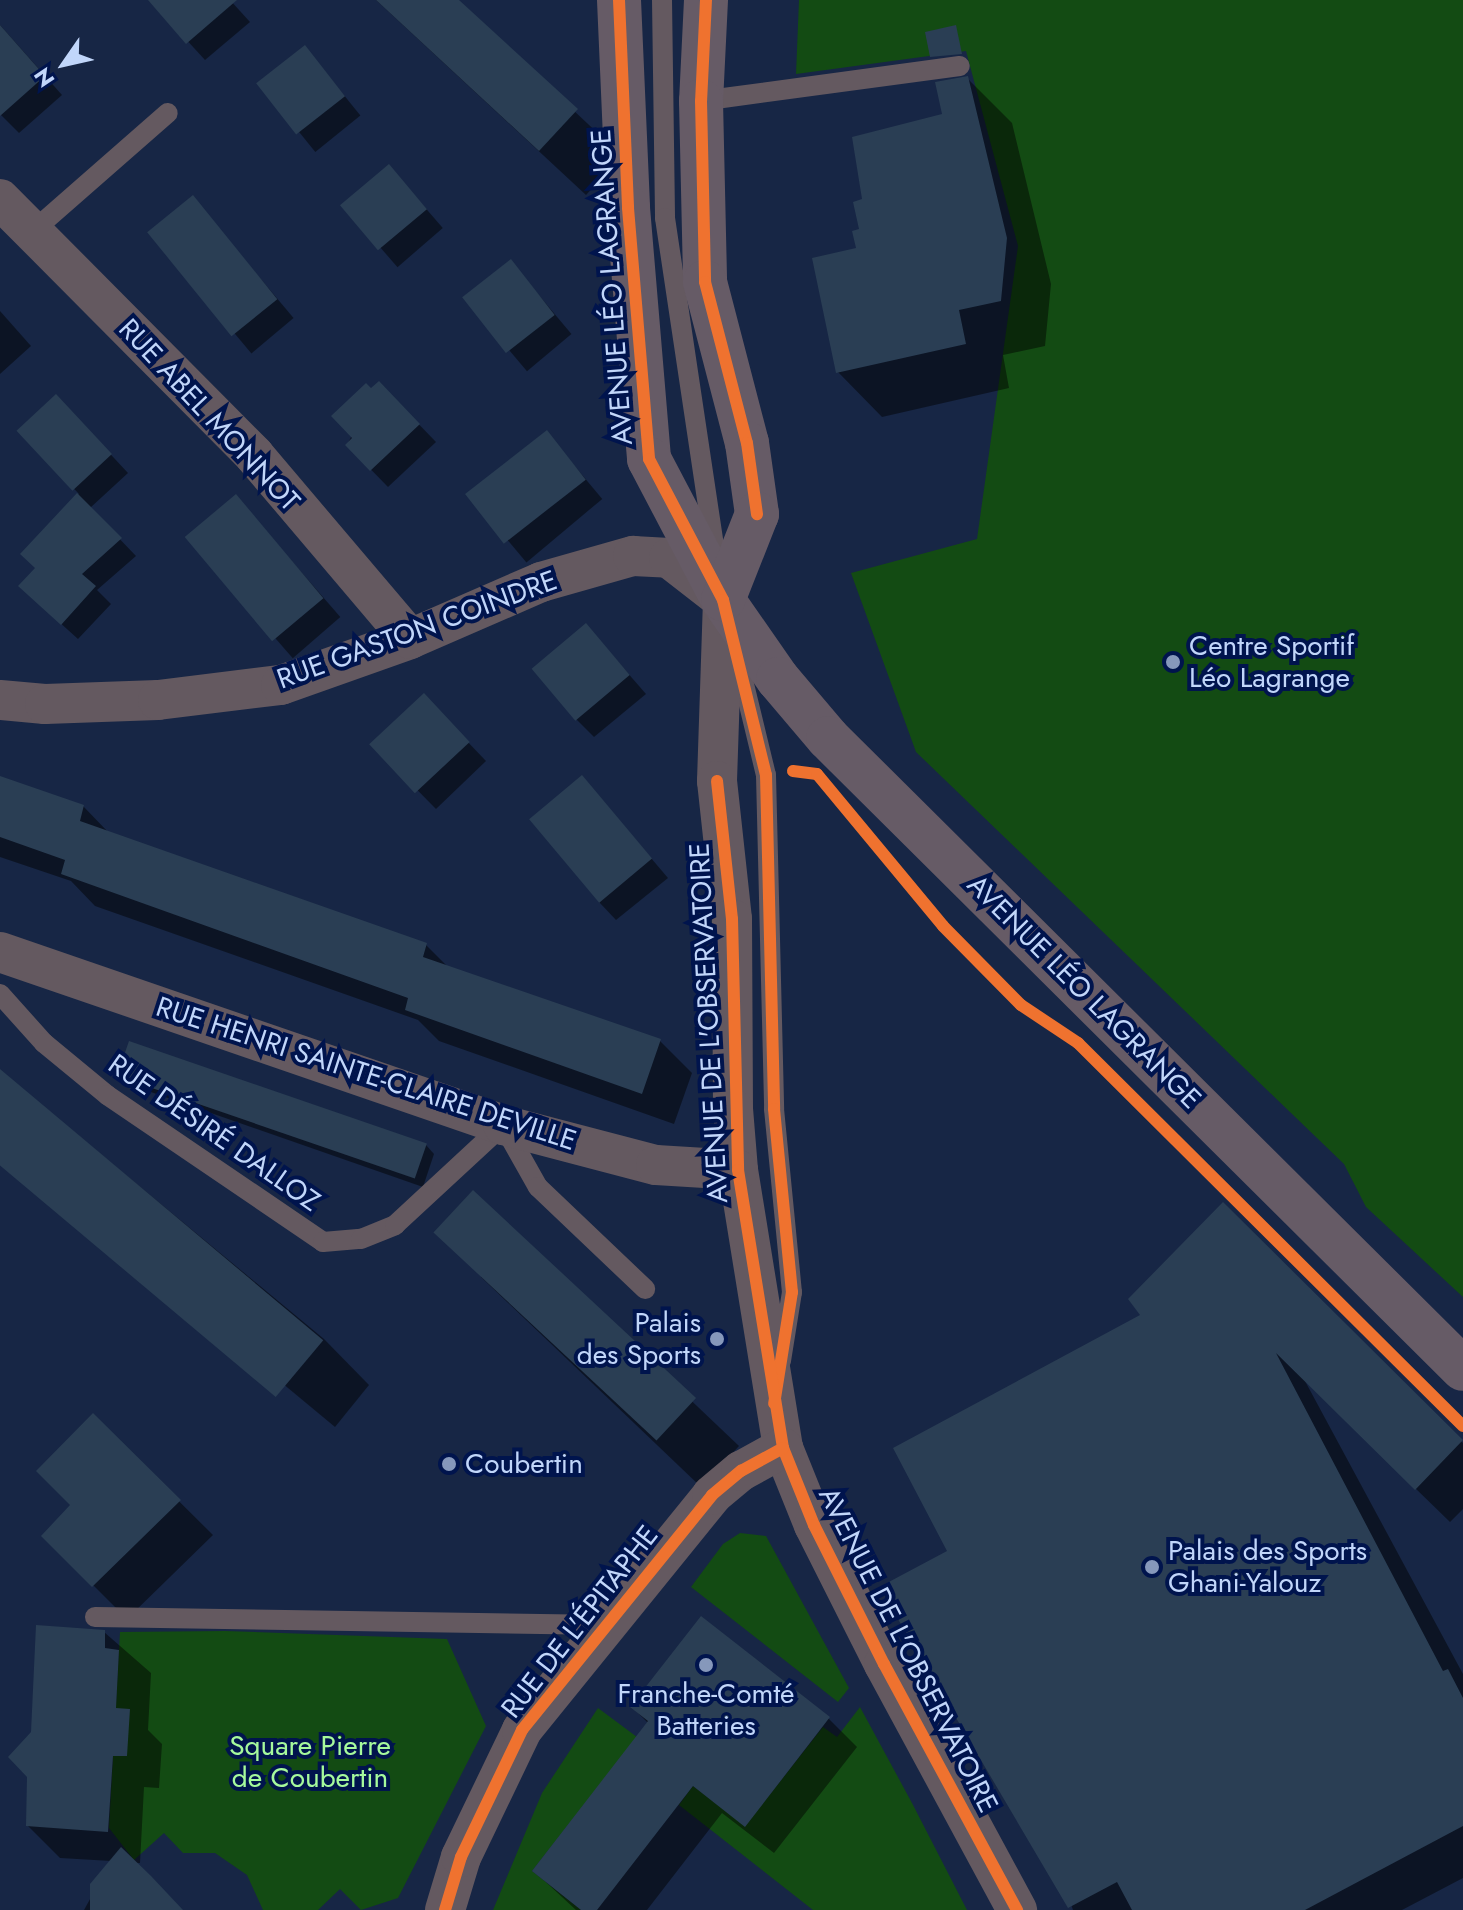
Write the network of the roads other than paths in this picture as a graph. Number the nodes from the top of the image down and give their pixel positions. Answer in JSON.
{"nodes":[{"id":1,"x":619,"y":0,"type":"edge"},
{"id":2,"x":662,"y":0,"type":"edge"},
{"id":3,"x":706,"y":0,"type":"edge"},
{"id":4,"x":960,"y":66,"type":"dead end"},
{"id":5,"x":701,"y":101,"type":"junction"},
{"id":6,"x":168,"y":113,"type":"dead end"},
{"id":7,"x":0,"y":199,"type":"edge"},
{"id":8,"x":33,"y":231,"type":"junction"},
{"id":9,"x":723,"y":600,"type":"junction"},
{"id":10,"x":410,"y":639,"type":"junction"},
{"id":11,"x":0,"y":700,"type":"edge"},
{"id":12,"x":0,"y":952,"type":"edge"},
{"id":13,"x":0,"y":994,"type":"edge"},
{"id":14,"x":503,"y":1125,"type":"junction"},
{"id":15,"x":738,"y":1170,"type":"junction"},
{"id":16,"x":645,"y":1289,"type":"dead end"},
{"id":17,"x":1463,"y":1369,"type":"edge"},
{"id":18,"x":774,"y":1404,"type":"junction"},
{"id":19,"x":783,"y":1448,"type":"junction"},
{"id":20,"x":95,"y":1617,"type":"dead end"},
{"id":21,"x":607,"y":1625,"type":"junction"},
{"id":22,"x":445,"y":1910,"type":"edge"},
{"id":23,"x":1017,"y":1910,"type":"edge"}],
"edges":[{"from":1,"to":9,"type":"main road","name":"AVENUE LÉO LAGRANGE"},
{"from":2,"to":9,"type":"lane","name":"AVENUE LÉO LAGRANGE"},
{"from":3,"to":5,"type":"main road"},
{"from":4,"to":5,"type":"lane"},
{"from":5,"to":9,"type":"main road"},
{"from":6,"to":8,"type":"lane"},
{"from":7,"to":8,"type":"street","name":"RUE ABEL MONNOT"},
{"from":8,"to":10,"type":"street","name":"RUE ABEL MONNOT"},
{"from":9,"to":10,"type":"street","name":"RUE GASTON COINDRE"},
{"from":9,"to":15,"type":"street","name":"AVENUE DE L'OBSERVATOIRE"},
{"from":9,"to":17,"type":"main road","name":"AVENUE LÉO LAGRANGE"},
{"from":9,"to":18,"type":"lane","name":"AVENUE DE L'OBSERVATOIRE"},
{"from":10,"to":11,"type":"street","name":"RUE GASTON COINDRE"},
{"from":12,"to":14,"type":"street","name":"RUE HENRI SAINTE-CLAIRE DEVILLE"},
{"from":13,"to":14,"type":"lane","name":"RUE DÉSIRÉ DALLOZ"},
{"from":14,"to":15,"type":"street","name":"RUE HENRI SAINTE-CLAIRE DEVILLE"},
{"from":14,"to":16,"type":"lane"},
{"from":15,"to":18,"type":"street","name":"AVENUE DE L'OBSERVATOIRE"},
{"from":18,"to":19,"type":"street","name":"AVENUE DE L'OBSERVATOIRE"},
{"from":19,"to":21,"type":"street","name":"RUE DE L'ÉPITAPHE"},
{"from":19,"to":23,"type":"street","name":"AVENUE DE L'OBSERVATOIRE"},
{"from":20,"to":21,"type":"lane"},
{"from":21,"to":22,"type":"street","name":"RUE DE L'ÉPITAPHE"}]}
